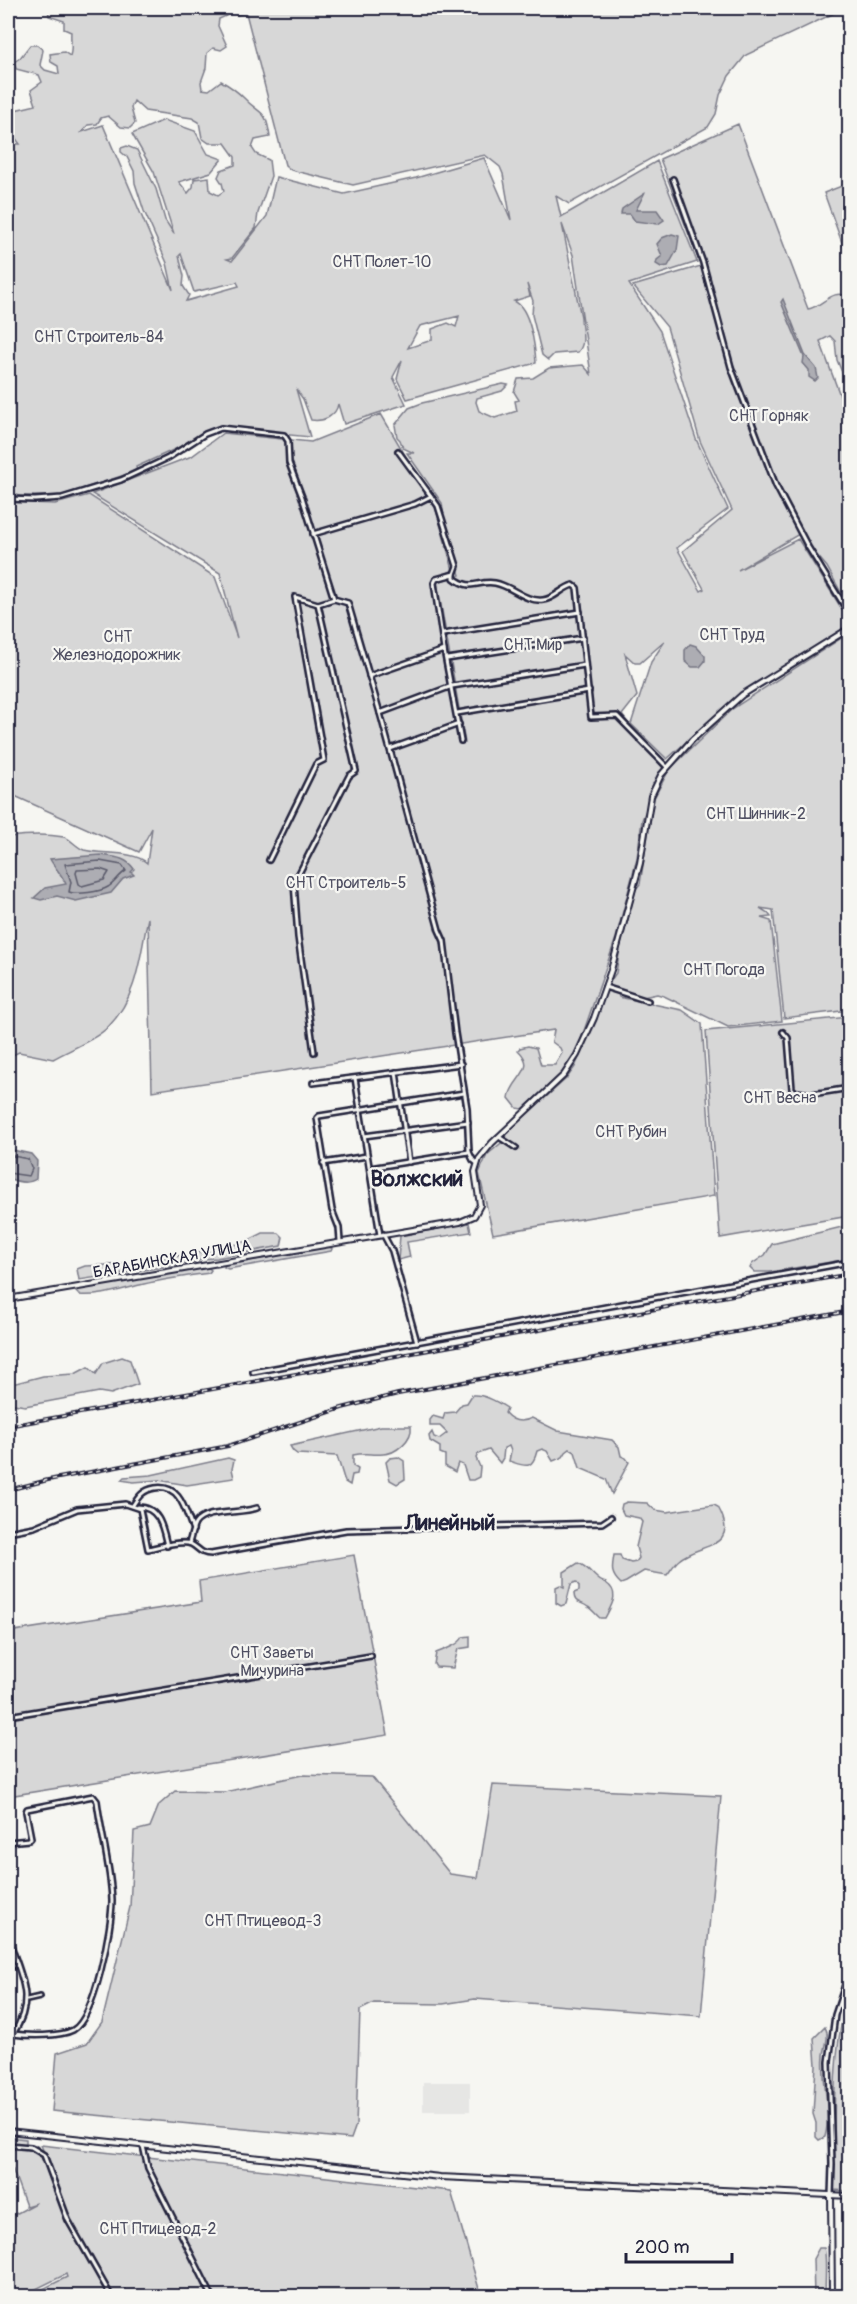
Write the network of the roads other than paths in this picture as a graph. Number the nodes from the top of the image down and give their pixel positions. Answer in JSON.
{"nodes":[{"id":1,"x":673,"y":179,"type":"dead end"},
{"id":2,"x":398,"y":451,"type":"dead end"},
{"id":3,"x":431,"y":496,"type":"junction"},
{"id":4,"x":8,"y":499,"type":"edge"},
{"id":5,"x":313,"y":534,"type":"junction"},
{"id":6,"x":454,"y":574,"type":"junction"},
{"id":7,"x":334,"y":599,"type":"junction"},
{"id":8,"x":318,"y":604,"type":"junction"},
{"id":9,"x":581,"y":612,"type":"junction"},
{"id":10,"x":849,"y":615,"type":"edge"},
{"id":11,"x":849,"y":628,"type":"edge"},
{"id":12,"x":443,"y":634,"type":"junction"},
{"id":13,"x":583,"y":638,"type":"junction"},
{"id":14,"x":444,"y":650,"type":"junction"},
{"id":15,"x":447,"y":659,"type":"junction"},
{"id":16,"x":586,"y":665,"type":"junction"},
{"id":17,"x":369,"y":676,"type":"junction"},
{"id":18,"x":452,"y":686,"type":"junction"},
{"id":19,"x":589,"y":691,"type":"junction"},
{"id":20,"x":380,"y":712,"type":"junction"},
{"id":21,"x":457,"y":713,"type":"junction"},
{"id":22,"x":459,"y":724,"type":"junction"},
{"id":23,"x":461,"y":741,"type":"dead end"},
{"id":24,"x":390,"y":749,"type":"junction"},
{"id":25,"x":668,"y":767,"type":"junction"},
{"id":26,"x":269,"y":860,"type":"dead end"},
{"id":27,"x":605,"y":987,"type":"junction"},
{"id":28,"x":648,"y":1001,"type":"dead end"},
{"id":29,"x":783,"y":1032,"type":"dead end"},
{"id":30,"x":314,"y":1052,"type":"dead end"},
{"id":31,"x":460,"y":1064,"type":"junction"},
{"id":32,"x":396,"y":1072,"type":"junction"},
{"id":33,"x":356,"y":1078,"type":"junction"},
{"id":34,"x":313,"y":1083,"type":"dead end"},
{"id":35,"x":849,"y":1088,"type":"edge"},
{"id":36,"x":465,"y":1093,"type":"junction"},
{"id":37,"x":400,"y":1104,"type":"junction"},
{"id":38,"x":359,"y":1110,"type":"junction"},
{"id":39,"x":468,"y":1122,"type":"junction"},
{"id":40,"x":405,"y":1131,"type":"junction"},
{"id":41,"x":364,"y":1136,"type":"junction"},
{"id":42,"x":499,"y":1137,"type":"junction"},
{"id":43,"x":516,"y":1148,"type":"dead end"},
{"id":44,"x":469,"y":1152,"type":"junction"},
{"id":45,"x":367,"y":1156,"type":"junction"},
{"id":46,"x":409,"y":1162,"type":"junction"},
{"id":47,"x":323,"y":1163,"type":"junction"},
{"id":48,"x":477,"y":1163,"type":"junction"},
{"id":49,"x":370,"y":1168,"type":"junction"},
{"id":50,"x":382,"y":1234,"type":"junction"},
{"id":51,"x":340,"y":1241,"type":"junction"},
{"id":52,"x":849,"y":1262,"type":"edge"},
{"id":53,"x":8,"y":1299,"type":"edge"},
{"id":54,"x":417,"y":1342,"type":"junction"},
{"id":55,"x":253,"y":1372,"type":"dead end"},
{"id":56,"x":133,"y":1505,"type":"junction"},
{"id":57,"x":138,"y":1507,"type":"junction"},
{"id":58,"x":257,"y":1508,"type":"dead end"},
{"id":59,"x":611,"y":1517,"type":"dead end"},
{"id":60,"x":193,"y":1530,"type":"junction"},
{"id":61,"x":8,"y":1532,"type":"edge"},
{"id":62,"x":189,"y":1543,"type":"junction"},
{"id":63,"x":167,"y":1546,"type":"junction"},
{"id":64,"x":371,"y":1656,"type":"dead end"},
{"id":65,"x":8,"y":1716,"type":"edge"},
{"id":66,"x":8,"y":1842,"type":"edge"},
{"id":67,"x":8,"y":1935,"type":"edge"},
{"id":68,"x":17,"y":1965,"type":"junction"},
{"id":69,"x":8,"y":1967,"type":"edge"},
{"id":70,"x":849,"y":1970,"type":"edge"},
{"id":71,"x":40,"y":1997,"type":"dead end"},
{"id":72,"x":27,"y":2000,"type":"junction"},
{"id":73,"x":13,"y":2034,"type":"junction"},
{"id":74,"x":8,"y":2036,"type":"edge"},
{"id":75,"x":8,"y":2131,"type":"edge"},
{"id":76,"x":8,"y":2145,"type":"edge"},
{"id":77,"x":143,"y":2146,"type":"junction"},
{"id":78,"x":831,"y":2196,"type":"junction"},
{"id":79,"x":849,"y":2196,"type":"edge"},
{"id":80,"x":111,"y":2296,"type":"edge"},
{"id":81,"x":212,"y":2296,"type":"edge"},
{"id":82,"x":832,"y":2296,"type":"edge"}],
"edges":[{"from":1,"to":10,"type":"street"},
{"from":2,"to":3,"type":"street"},
{"from":3,"to":5,"type":"street"},
{"from":3,"to":6,"type":"street"},
{"from":4,"to":5,"type":"street"},
{"from":5,"to":7,"type":"street"},
{"from":6,"to":9,"type":"street"},
{"from":6,"to":12,"type":"street"},
{"from":7,"to":8,"type":"street"},
{"from":7,"to":17,"type":"street"},
{"from":8,"to":26,"type":"street"},
{"from":8,"to":30,"type":"street"},
{"from":9,"to":12,"type":"street"},
{"from":9,"to":13,"type":"street"},
{"from":11,"to":25,"type":"street"},
{"from":12,"to":14,"type":"street"},
{"from":13,"to":15,"type":"street"},
{"from":13,"to":16,"type":"street"},
{"from":14,"to":15,"type":"street"},
{"from":14,"to":17,"type":"street"},
{"from":15,"to":18,"type":"street"},
{"from":16,"to":18,"type":"street"},
{"from":16,"to":19,"type":"street"},
{"from":17,"to":20,"type":"street"},
{"from":18,"to":20,"type":"street"},
{"from":18,"to":21,"type":"street"},
{"from":19,"to":21,"type":"street"},
{"from":19,"to":25,"type":"street"},
{"from":20,"to":24,"type":"street"},
{"from":21,"to":22,"type":"street"},
{"from":22,"to":23,"type":"street"},
{"from":22,"to":24,"type":"street"},
{"from":24,"to":31,"type":"street"},
{"from":25,"to":27,"type":"street"},
{"from":27,"to":28,"type":"street"},
{"from":27,"to":42,"type":"street"},
{"from":29,"to":35,"type":"street"},
{"from":31,"to":32,"type":"street"},
{"from":31,"to":36,"type":"street"},
{"from":32,"to":33,"type":"street"},
{"from":32,"to":37,"type":"street"},
{"from":33,"to":34,"type":"street"},
{"from":33,"to":38,"type":"street"},
{"from":36,"to":37,"type":"street"},
{"from":36,"to":39,"type":"street"},
{"from":37,"to":38,"type":"street"},
{"from":37,"to":40,"type":"street"},
{"from":38,"to":41,"type":"street"},
{"from":38,"to":47,"type":"street"},
{"from":39,"to":40,"type":"street"},
{"from":39,"to":44,"type":"street"},
{"from":40,"to":41,"type":"street"},
{"from":40,"to":46,"type":"street"},
{"from":41,"to":45,"type":"street"},
{"from":42,"to":43,"type":"street"},
{"from":42,"to":48,"type":"street"},
{"from":44,"to":46,"type":"street"},
{"from":44,"to":48,"type":"street"},
{"from":45,"to":47,"type":"street"},
{"from":45,"to":49,"type":"street"},
{"from":46,"to":49,"type":"street"},
{"from":47,"to":51,"type":"street"},
{"from":48,"to":50,"type":"street","name":"БАРАБИНСКАЯ УЛИЦА"},
{"from":49,"to":50,"type":"street"},
{"from":50,"to":51,"type":"street","name":"БАРАБИНСКАЯ УЛИЦА"},
{"from":50,"to":54,"type":"street"},
{"from":51,"to":53,"type":"street","name":"БАРАБИНСКАЯ УЛИЦА"},
{"from":52,"to":54,"type":"street"},
{"from":54,"to":55,"type":"street"},
{"from":56,"to":57,"type":"street"},
{"from":56,"to":60,"type":"street"},
{"from":56,"to":61,"type":"street"},
{"from":57,"to":63,"type":"street"},
{"from":57,"to":63,"type":"street"},
{"from":58,"to":60,"type":"street"},
{"from":59,"to":62,"type":"street"},
{"from":60,"to":62,"type":"street"},
{"from":62,"to":63,"type":"street"},
{"from":64,"to":65,"type":"street"},
{"from":66,"to":73,"type":"street"},
{"from":67,"to":68,"type":"street"},
{"from":68,"to":69,"type":"street"},
{"from":68,"to":72,"type":"street"},
{"from":70,"to":78,"type":"street"},
{"from":71,"to":72,"type":"street"},
{"from":72,"to":73,"type":"street"},
{"from":73,"to":74,"type":"street"},
{"from":75,"to":77,"type":"street"},
{"from":76,"to":80,"type":"street"},
{"from":77,"to":78,"type":"street"},
{"from":77,"to":81,"type":"street"},
{"from":78,"to":79,"type":"street"},
{"from":78,"to":82,"type":"street"}]}
